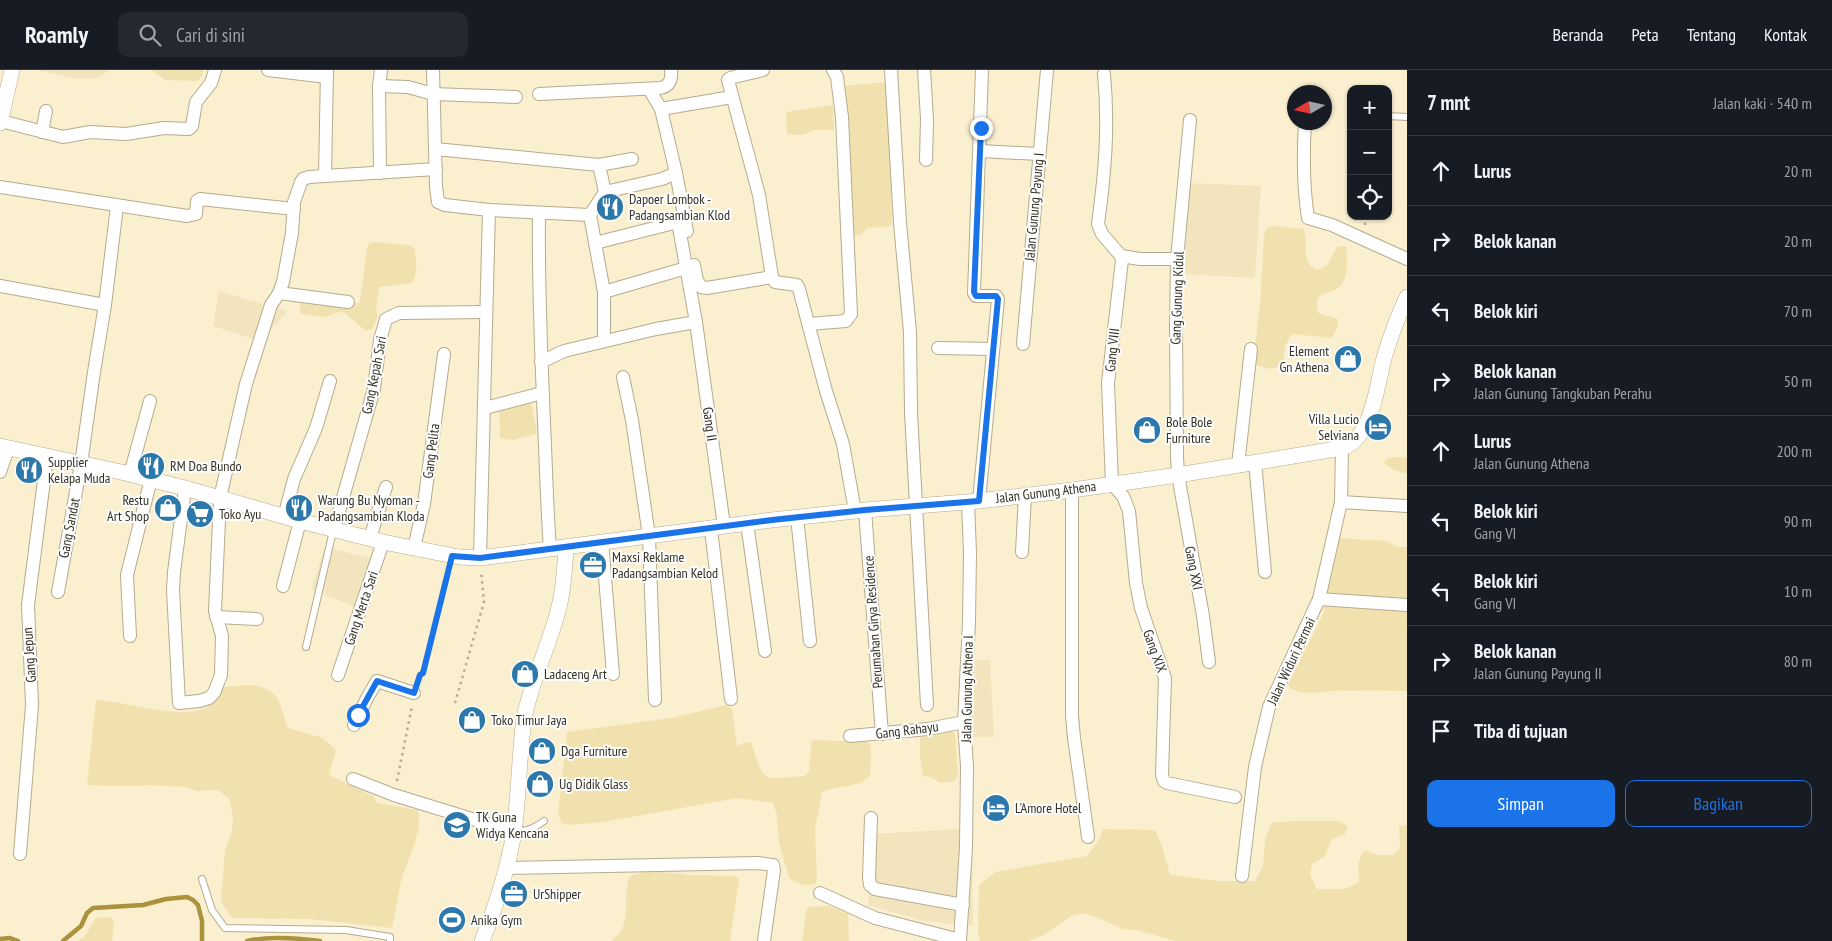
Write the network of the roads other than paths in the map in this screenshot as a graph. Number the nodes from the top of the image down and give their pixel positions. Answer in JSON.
{"nodes":[{"id":1,"x":12,"y":70,"type":"edge"},
{"id":2,"x":215,"y":70,"type":"edge"},
{"id":3,"x":268,"y":70,"type":"edge"},
{"id":4,"x":381,"y":70,"type":"edge"},
{"id":5,"x":433,"y":70,"type":"edge"},
{"id":6,"x":671,"y":70,"type":"edge"},
{"id":7,"x":763,"y":70,"type":"edge"},
{"id":8,"x":833,"y":70,"type":"edge"},
{"id":9,"x":891,"y":70,"type":"edge"},
{"id":10,"x":924,"y":70,"type":"edge"},
{"id":11,"x":982,"y":70,"type":"edge"},
{"id":12,"x":1047,"y":70,"type":"edge"},
{"id":13,"x":327,"y":74,"type":"edge"},
{"id":14,"x":1104,"y":74,"type":"dead end"},
{"id":15,"x":379,"y":86,"type":"junction"},
{"id":16,"x":3,"y":89,"type":"edge"},
{"id":17,"x":649,"y":89,"type":"junction"},
{"id":18,"x":433,"y":94,"type":"junction"},
{"id":19,"x":539,"y":94,"type":"dead end"},
{"id":20,"x":516,"y":97,"type":"dead end"},
{"id":21,"x":732,"y":97,"type":"junction"},
{"id":22,"x":661,"y":110,"type":"junction"},
{"id":23,"x":46,"y":111,"type":"dead end"},
{"id":24,"x":1392,"y":116,"type":"edge"},
{"id":25,"x":1407,"y":117,"type":"edge"},
{"id":26,"x":1190,"y":120,"type":"dead end"},
{"id":27,"x":0,"y":122,"type":"edge"},
{"id":28,"x":1305,"y":130,"type":"edge"},
{"id":29,"x":42,"y":132,"type":"junction"},
{"id":30,"x":435,"y":149,"type":"junction"},
{"id":31,"x":980,"y":151,"type":"junction"},
{"id":32,"x":1039,"y":154,"type":"junction"},
{"id":33,"x":632,"y":159,"type":"dead end"},
{"id":34,"x":926,"y":160,"type":"dead end"},
{"id":35,"x":599,"y":165,"type":"junction"},
{"id":36,"x":436,"y":169,"type":"junction"},
{"id":37,"x":380,"y":173,"type":"junction"},
{"id":38,"x":676,"y":173,"type":"junction"},
{"id":39,"x":325,"y":176,"type":"junction"},
{"id":40,"x":0,"y":187,"type":"edge"},
{"id":41,"x":605,"y":192,"type":"junction"},
{"id":42,"x":117,"y":206,"type":"junction"},
{"id":43,"x":294,"y":209,"type":"junction"},
{"id":44,"x":489,"y":210,"type":"junction"},
{"id":45,"x":539,"y":213,"type":"junction"},
{"id":46,"x":590,"y":215,"type":"junction"},
{"id":47,"x":595,"y":243,"type":"junction"},
{"id":48,"x":1122,"y":256,"type":"junction"},
{"id":49,"x":1177,"y":259,"type":"junction"},
{"id":50,"x":1407,"y":259,"type":"edge"},
{"id":51,"x":686,"y":268,"type":"junction"},
{"id":52,"x":772,"y":277,"type":"junction"},
{"id":53,"x":0,"y":286,"type":"edge"},
{"id":54,"x":604,"y":292,"type":"junction"},
{"id":55,"x":279,"y":293,"type":"junction"},
{"id":56,"x":1407,"y":297,"type":"edge"},
{"id":57,"x":348,"y":302,"type":"dead end"},
{"id":58,"x":105,"y":305,"type":"junction"},
{"id":59,"x":486,"y":312,"type":"junction"},
{"id":60,"x":696,"y":322,"type":"junction"},
{"id":61,"x":809,"y":324,"type":"junction"},
{"id":62,"x":604,"y":342,"type":"junction"},
{"id":63,"x":1023,"y":344,"type":"dead end"},
{"id":64,"x":938,"y":348,"type":"dead end"},
{"id":65,"x":993,"y":349,"type":"junction"},
{"id":66,"x":1251,"y":349,"type":"dead end"},
{"id":67,"x":444,"y":354,"type":"dead end"},
{"id":68,"x":541,"y":362,"type":"junction"},
{"id":69,"x":623,"y":377,"type":"dead end"},
{"id":70,"x":330,"y":381,"type":"dead end"},
{"id":71,"x":542,"y":393,"type":"junction"},
{"id":72,"x":150,"y":401,"type":"dead end"},
{"id":73,"x":485,"y":408,"type":"junction"},
{"id":74,"x":4,"y":447,"type":"edge"},
{"id":75,"x":1342,"y":448,"type":"junction"},
{"id":76,"x":47,"y":457,"type":"junction"},
{"id":77,"x":1255,"y":462,"type":"junction"},
{"id":78,"x":81,"y":464,"type":"junction"},
{"id":79,"x":1238,"y":465,"type":"junction"},
{"id":80,"x":0,"y":472,"type":"edge"},
{"id":81,"x":130,"y":474,"type":"junction"},
{"id":82,"x":1178,"y":475,"type":"junction"},
{"id":83,"x":151,"y":479,"type":"junction"},
{"id":84,"x":1112,"y":484,"type":"junction"},
{"id":85,"x":386,"y":487,"type":"dead end"},
{"id":86,"x":185,"y":488,"type":"junction"},
{"id":87,"x":1072,"y":490,"type":"junction"},
{"id":88,"x":1025,"y":495,"type":"junction"},
{"id":89,"x":220,"y":498,"type":"junction"},
{"id":90,"x":974,"y":502,"type":"junction"},
{"id":91,"x":1341,"y":502,"type":"junction"},
{"id":92,"x":915,"y":506,"type":"junction"},
{"id":93,"x":1407,"y":506,"type":"edge"},
{"id":94,"x":860,"y":510,"type":"junction"},
{"id":95,"x":284,"y":517,"type":"junction"},
{"id":96,"x":797,"y":517,"type":"junction"},
{"id":97,"x":300,"y":521,"type":"junction"},
{"id":98,"x":747,"y":523,"type":"junction"},
{"id":99,"x":717,"y":527,"type":"junction"},
{"id":100,"x":334,"y":530,"type":"junction"},
{"id":101,"x":649,"y":536,"type":"junction"},
{"id":102,"x":376,"y":540,"type":"junction"},
{"id":103,"x":602,"y":542,"type":"junction"},
{"id":104,"x":566,"y":547,"type":"junction"},
{"id":105,"x":414,"y":548,"type":"junction"},
{"id":106,"x":550,"y":550,"type":"junction"},
{"id":107,"x":1022,"y":552,"type":"dead end"},
{"id":108,"x":480,"y":558,"type":"junction"},
{"id":109,"x":1265,"y":572,"type":"dead end"},
{"id":110,"x":283,"y":586,"type":"dead end"},
{"id":111,"x":58,"y":592,"type":"dead end"},
{"id":112,"x":1318,"y":599,"type":"junction"},
{"id":113,"x":1407,"y":605,"type":"edge"},
{"id":114,"x":216,"y":617,"type":"junction"},
{"id":115,"x":257,"y":619,"type":"dead end"},
{"id":116,"x":130,"y":636,"type":"dead end"},
{"id":117,"x":810,"y":641,"type":"dead end"},
{"id":118,"x":306,"y":647,"type":"dead end"},
{"id":119,"x":765,"y":651,"type":"dead end"},
{"id":120,"x":1209,"y":662,"type":"dead end"},
{"id":121,"x":613,"y":674,"type":"dead end"},
{"id":122,"x":338,"y":675,"type":"dead end"},
{"id":123,"x":414,"y":693,"type":"road end"},
{"id":124,"x":731,"y":699,"type":"dead end"},
{"id":125,"x":655,"y":700,"type":"dead end"},
{"id":126,"x":927,"y":705,"type":"dead end"},
{"id":127,"x":964,"y":722,"type":"junction"},
{"id":128,"x":354,"y":725,"type":"dead end"},
{"id":129,"x":882,"y":734,"type":"junction"},
{"id":130,"x":850,"y":736,"type":"dead end"},
{"id":131,"x":353,"y":779,"type":"dead end"},
{"id":132,"x":1235,"y":796,"type":"dead end"},
{"id":133,"x":871,"y":818,"type":"dead end"},
{"id":134,"x":544,"y":822,"type":"dead end"},
{"id":135,"x":514,"y":832,"type":"junction"},
{"id":136,"x":1088,"y":837,"type":"dead end"},
{"id":137,"x":20,"y":854,"type":"dead end"},
{"id":138,"x":506,"y":868,"type":"junction"},
{"id":139,"x":1242,"y":876,"type":"dead end"},
{"id":140,"x":202,"y":879,"type":"dead end"},
{"id":141,"x":820,"y":893,"type":"dead end"},
{"id":142,"x":963,"y":905,"type":"junction"},
{"id":143,"x":960,"y":940,"type":"edge"},
{"id":144,"x":390,"y":941,"type":"edge"},
{"id":145,"x":482,"y":941,"type":"edge"},
{"id":146,"x":764,"y":941,"type":"edge"}],
"edges":[{"from":1,"to":16,"type":"street"},
{"from":2,"to":29,"type":"street"},
{"from":3,"to":13,"type":"street"},
{"from":4,"to":15,"type":"street"},
{"from":5,"to":18,"type":"street"},
{"from":6,"to":17,"type":"street"},
{"from":7,"to":21,"type":"street"},
{"from":8,"to":61,"type":"street"},
{"from":9,"to":92,"type":"street"},
{"from":10,"to":34,"type":"street"},
{"from":11,"to":31,"type":"street"},
{"from":12,"to":32,"type":"street","name":"Jalan Gunung Payung I"},
{"from":13,"to":39,"type":"street"},
{"from":14,"to":48,"type":"street"},
{"from":15,"to":18,"type":"street"},
{"from":15,"to":37,"type":"street"},
{"from":16,"to":27,"type":"street"},
{"from":17,"to":19,"type":"street"},
{"from":17,"to":22,"type":"street"},
{"from":18,"to":20,"type":"street"},
{"from":18,"to":30,"type":"street"},
{"from":21,"to":22,"type":"street"},
{"from":21,"to":52,"type":"street"},
{"from":22,"to":38,"type":"street"},
{"from":23,"to":29,"type":"street"},
{"from":24,"to":25,"type":"lane"},
{"from":26,"to":49,"type":"street","name":"Gang Gunung Kidul"},
{"from":27,"to":29,"type":"street"},
{"from":28,"to":50,"type":"street"},
{"from":30,"to":35,"type":"street"},
{"from":30,"to":36,"type":"street"},
{"from":31,"to":32,"type":"street"},
{"from":31,"to":65,"type":"street","name":"Jalan Gunung Athena I"},
{"from":32,"to":63,"type":"street","name":"Jalan Gunung Payung I"},
{"from":33,"to":35,"type":"street"},
{"from":35,"to":41,"type":"street"},
{"from":36,"to":37,"type":"street"},
{"from":36,"to":44,"type":"street"},
{"from":37,"to":39,"type":"street"},
{"from":38,"to":41,"type":"street"},
{"from":38,"to":52,"type":"street"},
{"from":39,"to":43,"type":"street"},
{"from":40,"to":42,"type":"street"},
{"from":41,"to":46,"type":"street"},
{"from":42,"to":43,"type":"street"},
{"from":42,"to":58,"type":"street","name":"Gang Sandat"},
{"from":43,"to":55,"type":"street"},
{"from":44,"to":45,"type":"street"},
{"from":44,"to":59,"type":"street"},
{"from":45,"to":46,"type":"street"},
{"from":45,"to":68,"type":"street"},
{"from":46,"to":47,"type":"street"},
{"from":47,"to":51,"type":"street","name":"Gang II"},
{"from":47,"to":54,"type":"street"},
{"from":48,"to":49,"type":"street"},
{"from":48,"to":84,"type":"street","name":"Gang VIII"},
{"from":49,"to":82,"type":"street","name":"Gang Gunung Kidul"},
{"from":51,"to":54,"type":"street"},
{"from":51,"to":60,"type":"street","name":"Gang II"},
{"from":52,"to":61,"type":"street","name":"Perumahan Girya Residence"},
{"from":53,"to":58,"type":"street"},
{"from":54,"to":62,"type":"street"},
{"from":55,"to":57,"type":"street"},
{"from":55,"to":89,"type":"street"},
{"from":56,"to":75,"type":"street","name":"Jalan Gunung Athena"},
{"from":58,"to":78,"type":"street","name":"Gang Sandat"},
{"from":59,"to":73,"type":"street"},
{"from":59,"to":100,"type":"street","name":"Gang Kepah Sari"},
{"from":60,"to":62,"type":"street"},
{"from":60,"to":99,"type":"street","name":"Gang II"},
{"from":61,"to":94,"type":"street","name":"Perumahan Girya Residence"},
{"from":62,"to":68,"type":"street"},
{"from":64,"to":65,"type":"street"},
{"from":65,"to":90,"type":"street","name":"Jalan Gunung Athena I"},
{"from":66,"to":79,"type":"street"},
{"from":67,"to":105,"type":"street","name":"Gang Pelita"},
{"from":68,"to":71,"type":"street"},
{"from":69,"to":101,"type":"street"},
{"from":70,"to":95,"type":"street"},
{"from":71,"to":73,"type":"street"},
{"from":71,"to":106,"type":"street"},
{"from":72,"to":81,"type":"street"},
{"from":73,"to":108,"type":"street"},
{"from":74,"to":76,"type":"street","name":"Jalan Gunung Athena"},
{"from":74,"to":80,"type":"street"},
{"from":75,"to":77,"type":"street","name":"Jalan Gunung Athena"},
{"from":75,"to":91,"type":"street","name":"Jalan Widuri Permai"},
{"from":76,"to":78,"type":"street","name":"Jalan Gunung Athena"},
{"from":76,"to":137,"type":"street","name":"Gang Jepun"},
{"from":77,"to":79,"type":"street","name":"Jalan Gunung Athena"},
{"from":77,"to":109,"type":"street"},
{"from":78,"to":81,"type":"street","name":"Jalan Gunung Athena"},
{"from":78,"to":111,"type":"street","name":"Gang Sandat"},
{"from":79,"to":82,"type":"street","name":"Jalan Gunung Athena"},
{"from":81,"to":83,"type":"street","name":"Jalan Gunung Athena"},
{"from":82,"to":84,"type":"street","name":"Jalan Gunung Athena"},
{"from":82,"to":120,"type":"street","name":"Gang XXI"},
{"from":83,"to":86,"type":"street","name":"Jalan Gunung Athena"},
{"from":83,"to":116,"type":"street"},
{"from":84,"to":87,"type":"street","name":"Jalan Gunung Athena"},
{"from":84,"to":132,"type":"street","name":"Gang XIX"},
{"from":85,"to":102,"type":"street","name":"Gang Merta Sari"},
{"from":86,"to":89,"type":"street","name":"Jalan Gunung Athena"},
{"from":86,"to":114,"type":"street"},
{"from":87,"to":88,"type":"street","name":"Jalan Gunung Athena"},
{"from":87,"to":136,"type":"street"},
{"from":88,"to":90,"type":"street","name":"Jalan Gunung Athena"},
{"from":88,"to":107,"type":"street"},
{"from":89,"to":95,"type":"street","name":"Jalan Gunung Athena"},
{"from":89,"to":114,"type":"street"},
{"from":90,"to":92,"type":"street","name":"Jalan Gunung Athena"},
{"from":90,"to":127,"type":"street","name":"Jalan Gunung Athena I"},
{"from":91,"to":93,"type":"street"},
{"from":91,"to":112,"type":"street","name":"Jalan Widuri Permai"},
{"from":92,"to":94,"type":"street","name":"Jalan Gunung Athena"},
{"from":92,"to":126,"type":"street"},
{"from":94,"to":96,"type":"street","name":"Jalan Gunung Athena"},
{"from":94,"to":129,"type":"street","name":"Perumahan Girya Residence"},
{"from":95,"to":97,"type":"street","name":"Jalan Gunung Athena"},
{"from":96,"to":98,"type":"street","name":"Jalan Gunung Athena"},
{"from":96,"to":117,"type":"street"},
{"from":97,"to":100,"type":"street","name":"Jalan Gunung Athena"},
{"from":97,"to":110,"type":"street"},
{"from":98,"to":99,"type":"street","name":"Jalan Gunung Athena"},
{"from":98,"to":119,"type":"street"},
{"from":99,"to":101,"type":"street","name":"Jalan Gunung Athena"},
{"from":99,"to":124,"type":"street","name":"Gang II"},
{"from":100,"to":102,"type":"street","name":"Jalan Gunung Athena"},
{"from":100,"to":118,"type":"lane"},
{"from":101,"to":103,"type":"street","name":"Jalan Gunung Athena"},
{"from":101,"to":125,"type":"street"},
{"from":102,"to":105,"type":"street","name":"Jalan Gunung Athena"},
{"from":102,"to":122,"type":"street","name":"Gang Merta Sari"},
{"from":103,"to":104,"type":"street","name":"Jalan Gunung Athena"},
{"from":103,"to":121,"type":"street"},
{"from":104,"to":106,"type":"street","name":"Jalan Gunung Athena"},
{"from":104,"to":135,"type":"street"},
{"from":105,"to":108,"type":"street","name":"Jalan Gunung Athena"},
{"from":106,"to":108,"type":"street","name":"Jalan Gunung Athena"},
{"from":112,"to":113,"type":"street"},
{"from":112,"to":139,"type":"street","name":"Jalan Widuri Permai"},
{"from":114,"to":115,"type":"street"},
{"from":123,"to":128,"type":"street"},
{"from":127,"to":129,"type":"street","name":"Gang Rahayu"},
{"from":127,"to":142,"type":"street","name":"Jalan Gunung Athena I"},
{"from":129,"to":130,"type":"street","name":"Gang Rahayu"},
{"from":131,"to":135,"type":"street"},
{"from":133,"to":142,"type":"street"},
{"from":134,"to":135,"type":"lane"},
{"from":135,"to":138,"type":"street"},
{"from":138,"to":145,"type":"street"},
{"from":138,"to":146,"type":"street"},
{"from":140,"to":144,"type":"lane"},
{"from":141,"to":143,"type":"street"},
{"from":142,"to":143,"type":"street","name":"Jalan Gunung Athena I"}]}
